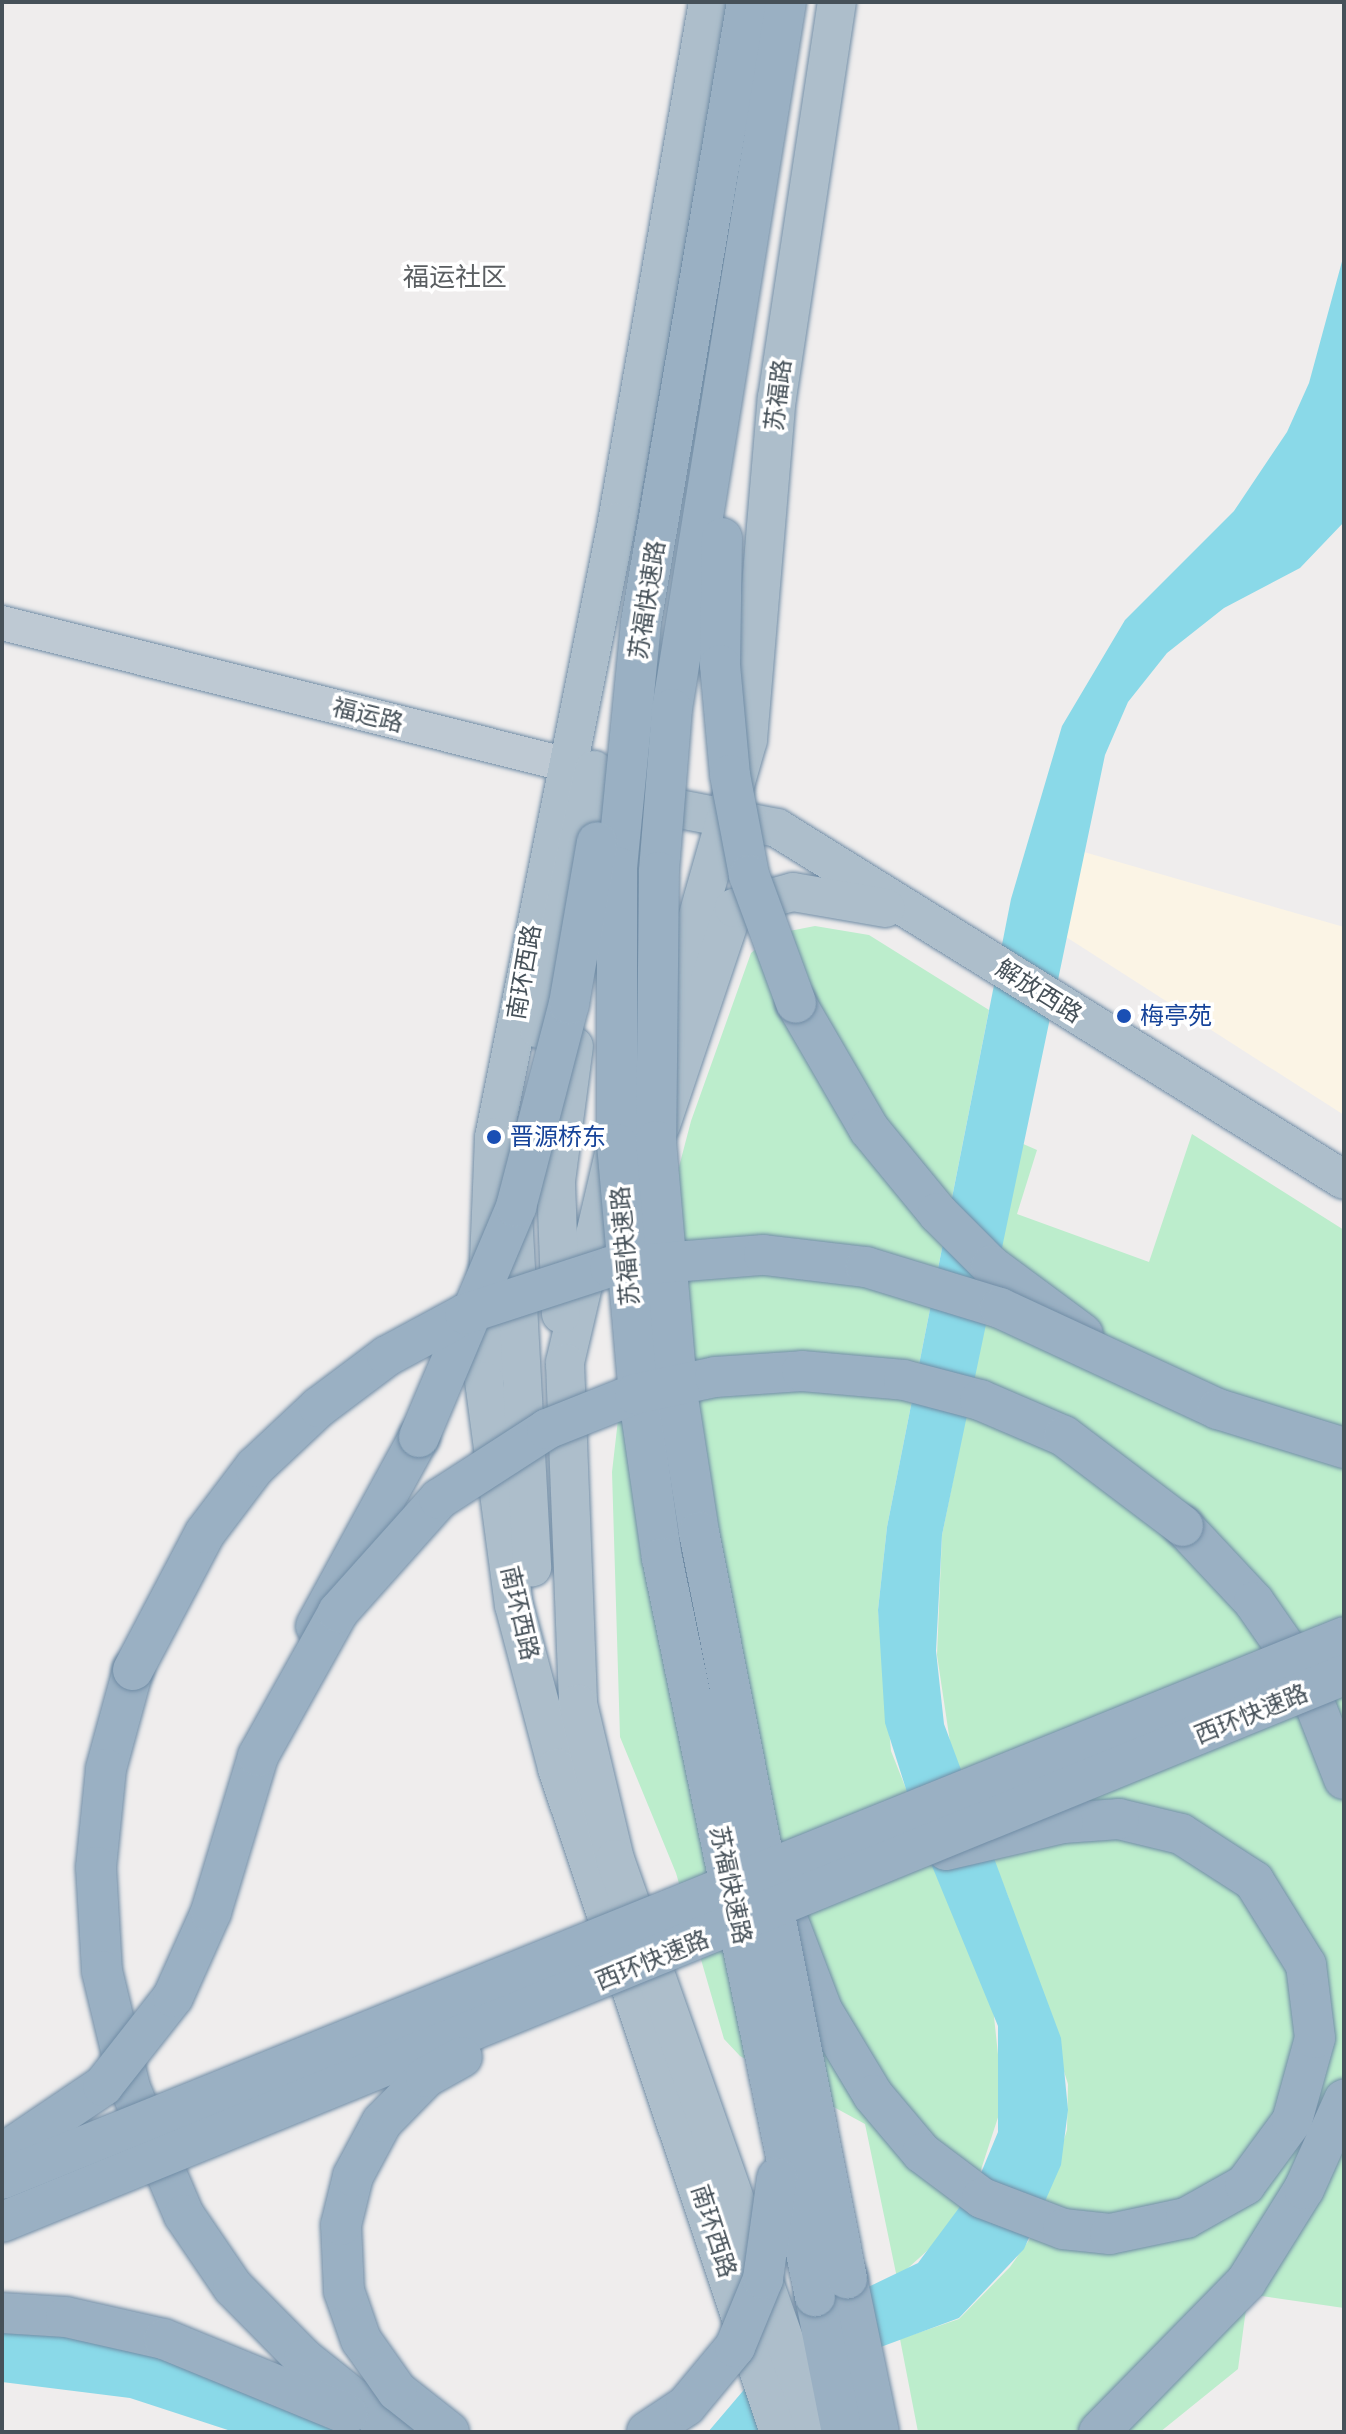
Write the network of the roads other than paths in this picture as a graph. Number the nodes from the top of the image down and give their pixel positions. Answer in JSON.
{"nodes":[{"id":1,"x":708,"y":2,"type":"edge"},
{"id":2,"x":747,"y":2,"type":"edge"},
{"id":3,"x":786,"y":2,"type":"edge"},
{"id":4,"x":800,"y":2,"type":"edge"},
{"id":5,"x":837,"y":2,"type":"edge"},
{"id":6,"x":672,"y":442,"type":"junction"},
{"id":7,"x":2,"y":623,"type":"edge"},
{"id":8,"x":2,"y":648,"type":"edge"},
{"id":9,"x":78,"y":655,"type":"junction"},
{"id":10,"x":591,"y":781,"type":"junction"},
{"id":11,"x":733,"y":802,"type":"junction"},
{"id":12,"x":917,"y":915,"type":"junction"},
{"id":13,"x":989,"y":945,"type":"junction"},
{"id":14,"x":1064,"y":992,"type":"junction"},
{"id":15,"x":1344,"y":1155,"type":"edge"},
{"id":16,"x":1344,"y":1180,"type":"edge"},
{"id":17,"x":565,"y":1372,"type":"junction"},
{"id":18,"x":1147,"y":1375,"type":"junction"},
{"id":19,"x":1344,"y":1448,"type":"edge"},
{"id":20,"x":1344,"y":1637,"type":"edge"},
{"id":21,"x":1344,"y":1675,"type":"edge"},
{"id":22,"x":258,"y":1756,"type":"junction"},
{"id":23,"x":1344,"y":1779,"type":"edge"},
{"id":24,"x":746,"y":1793,"type":"junction"},
{"id":25,"x":883,"y":1865,"type":"junction"},
{"id":26,"x":697,"y":1942,"type":"junction"},
{"id":27,"x":1344,"y":2072,"type":"edge"},
{"id":28,"x":773,"y":2074,"type":"junction"},
{"id":29,"x":1344,"y":2100,"type":"edge"},
{"id":30,"x":2,"y":2154,"type":"edge"},
{"id":31,"x":1317,"y":2159,"type":"junction"},
{"id":32,"x":2,"y":2179,"type":"edge"},
{"id":33,"x":2,"y":2222,"type":"edge"},
{"id":34,"x":2,"y":2313,"type":"edge"},
{"id":35,"x":824,"y":2426,"type":"edge"},
{"id":36,"x":383,"y":2432,"type":"edge"},
{"id":37,"x":396,"y":2432,"type":"edge"},
{"id":38,"x":449,"y":2432,"type":"edge"},
{"id":39,"x":647,"y":2432,"type":"edge"},
{"id":40,"x":779,"y":2432,"type":"edge"},
{"id":41,"x":879,"y":2432,"type":"edge"},
{"id":42,"x":1099,"y":2432,"type":"edge"}],
"edges":[{"from":1,"to":10,"type":"main road"},
{"from":2,"to":6,"type":"highway","name":"苏福快速路","bridge":true},
{"from":3,"to":24,"type":"highway","name":"苏福快速路","bridge":true},
{"from":4,"to":18,"type":"highway","bridge":true},
{"from":5,"to":11,"type":"main road","name":"苏福路"},
{"from":6,"to":22,"type":"highway","bridge":true},
{"from":6,"to":28,"type":"highway","name":"苏福快速路","bridge":true},
{"from":7,"to":9,"type":"main road","name":"福运路"},
{"from":8,"to":9,"type":"main road","name":"福运路"},
{"from":9,"to":10,"type":"main road","name":"福运路"},
{"from":10,"to":11,"type":"main road","name":"福运路"},
{"from":10,"to":17,"type":"main road"},
{"from":10,"to":40,"type":"main road","name":"南环西路"},
{"from":11,"to":12,"type":"main road","name":"解放西路"},
{"from":11,"to":13,"type":"main road","name":"解放西路"},
{"from":11,"to":17,"type":"main road","name":"南环西路"},
{"from":12,"to":13,"type":"main road","name":"解放西路"},
{"from":12,"to":17,"type":"main road"},
{"from":13,"to":14,"type":"main road","name":"解放西路"},
{"from":14,"to":15,"type":"main road","name":"解放西路"},
{"from":14,"to":16,"type":"main road","name":"解放西路"},
{"from":17,"to":35,"type":"main road","name":"南环西路"},
{"from":18,"to":19,"type":"highway","bridge":true},
{"from":18,"to":37,"type":"highway","bridge":true},
{"from":20,"to":32,"type":"highway","name":"西环快速路","bridge":true},
{"from":21,"to":25,"type":"highway","name":"西环快速路","bridge":true},
{"from":22,"to":23,"type":"highway","bridge":true},
{"from":22,"to":30,"type":"highway","bridge":true},
{"from":24,"to":25,"type":"highway","bridge":true},
{"from":24,"to":41,"type":"highway","name":"苏福快速路","bridge":true},
{"from":25,"to":26,"type":"highway","name":"西环快速路","bridge":true},
{"from":26,"to":33,"type":"highway","name":"西环快速路","bridge":true},
{"from":26,"to":38,"type":"highway","bridge":true},
{"from":27,"to":31,"type":"highway"},
{"from":28,"to":35,"type":"highway","name":"苏福快速路","bridge":true},
{"from":28,"to":39,"type":"highway","bridge":true},
{"from":29,"to":31,"type":"highway"},
{"from":31,"to":42,"type":"highway"},
{"from":34,"to":36,"type":"highway"}]}
